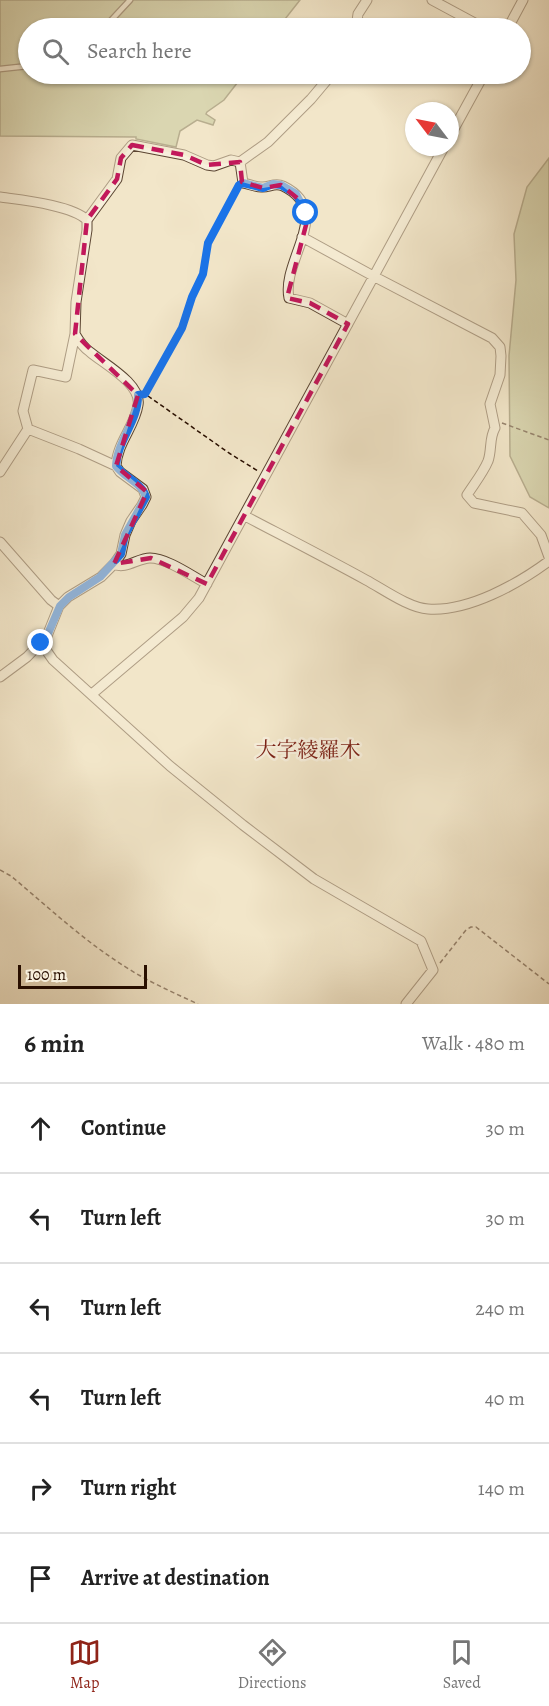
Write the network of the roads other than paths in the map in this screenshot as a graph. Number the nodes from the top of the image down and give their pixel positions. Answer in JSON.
{"nodes":[{"id":1,"x":130,"y":0,"type":"edge"},
{"id":2,"x":367,"y":0,"type":"edge"},
{"id":3,"x":432,"y":0,"type":"edge"},
{"id":4,"x":523,"y":0,"type":"edge"},
{"id":5,"x":113,"y":18,"type":"edge"},
{"id":6,"x":357,"y":18,"type":"edge"},
{"id":7,"x":465,"y":18,"type":"edge"},
{"id":8,"x":513,"y":18,"type":"edge"},
{"id":9,"x":18,"y":67,"type":"edge"},
{"id":10,"x":0,"y":69,"type":"edge"},
{"id":11,"x":324,"y":84,"type":"edge"},
{"id":12,"x":478,"y":84,"type":"edge"},
{"id":13,"x":459,"y":119,"type":"edge"},
{"id":14,"x":439,"y":156,"type":"edge"},
{"id":15,"x":240,"y":162,"type":"junction"},
{"id":16,"x":0,"y":197,"type":"edge"},
{"id":17,"x":87,"y":220,"type":"junction"},
{"id":18,"x":302,"y":237,"type":"junction"},
{"id":19,"x":375,"y":278,"type":"junction"},
{"id":20,"x":348,"y":324,"type":"junction"},
{"id":21,"x":75,"y":334,"type":"junction"},
{"id":22,"x":28,"y":429,"type":"junction"},
{"id":23,"x":116,"y":466,"type":"junction"},
{"id":24,"x":0,"y":472,"type":"edge"},
{"id":25,"x":244,"y":516,"type":"junction"},
{"id":26,"x":0,"y":542,"type":"edge"},
{"id":27,"x":549,"y":556,"type":"edge"},
{"id":28,"x":549,"y":561,"type":"edge"},
{"id":29,"x":114,"y":564,"type":"junction"},
{"id":30,"x":207,"y":584,"type":"junction"},
{"id":31,"x":60,"y":606,"type":"junction"},
{"id":32,"x":41,"y":643,"type":"junction"},
{"id":33,"x":0,"y":677,"type":"edge"},
{"id":34,"x":92,"y":694,"type":"junction"},
{"id":35,"x":406,"y":1004,"type":"edge"}],
"edges":[{"from":1,"to":5,"type":"lane"},
{"from":2,"to":6,"type":"street"},
{"from":3,"to":7,"type":"street"},
{"from":4,"to":8,"type":"street"},
{"from":9,"to":10,"type":"lane"},
{"from":11,"to":15,"type":"street"},
{"from":12,"to":13,"type":"street"},
{"from":14,"to":19,"type":"street"},
{"from":15,"to":17,"type":"street"},
{"from":15,"to":18,"type":"street"},
{"from":16,"to":17,"type":"street"},
{"from":17,"to":21,"type":"street"},
{"from":18,"to":19,"type":"street"},
{"from":18,"to":20,"type":"street"},
{"from":19,"to":20,"type":"street"},
{"from":19,"to":27,"type":"street"},
{"from":20,"to":25,"type":"street"},
{"from":21,"to":22,"type":"street"},
{"from":21,"to":23,"type":"street"},
{"from":22,"to":23,"type":"street"},
{"from":22,"to":24,"type":"street"},
{"from":23,"to":29,"type":"street"},
{"from":25,"to":28,"type":"street"},
{"from":25,"to":30,"type":"street"},
{"from":26,"to":31,"type":"street"},
{"from":29,"to":30,"type":"street"},
{"from":29,"to":31,"type":"street"},
{"from":30,"to":34,"type":"street"},
{"from":31,"to":32,"type":"street"},
{"from":32,"to":33,"type":"street"},
{"from":32,"to":34,"type":"street"},
{"from":34,"to":35,"type":"street"}]}
